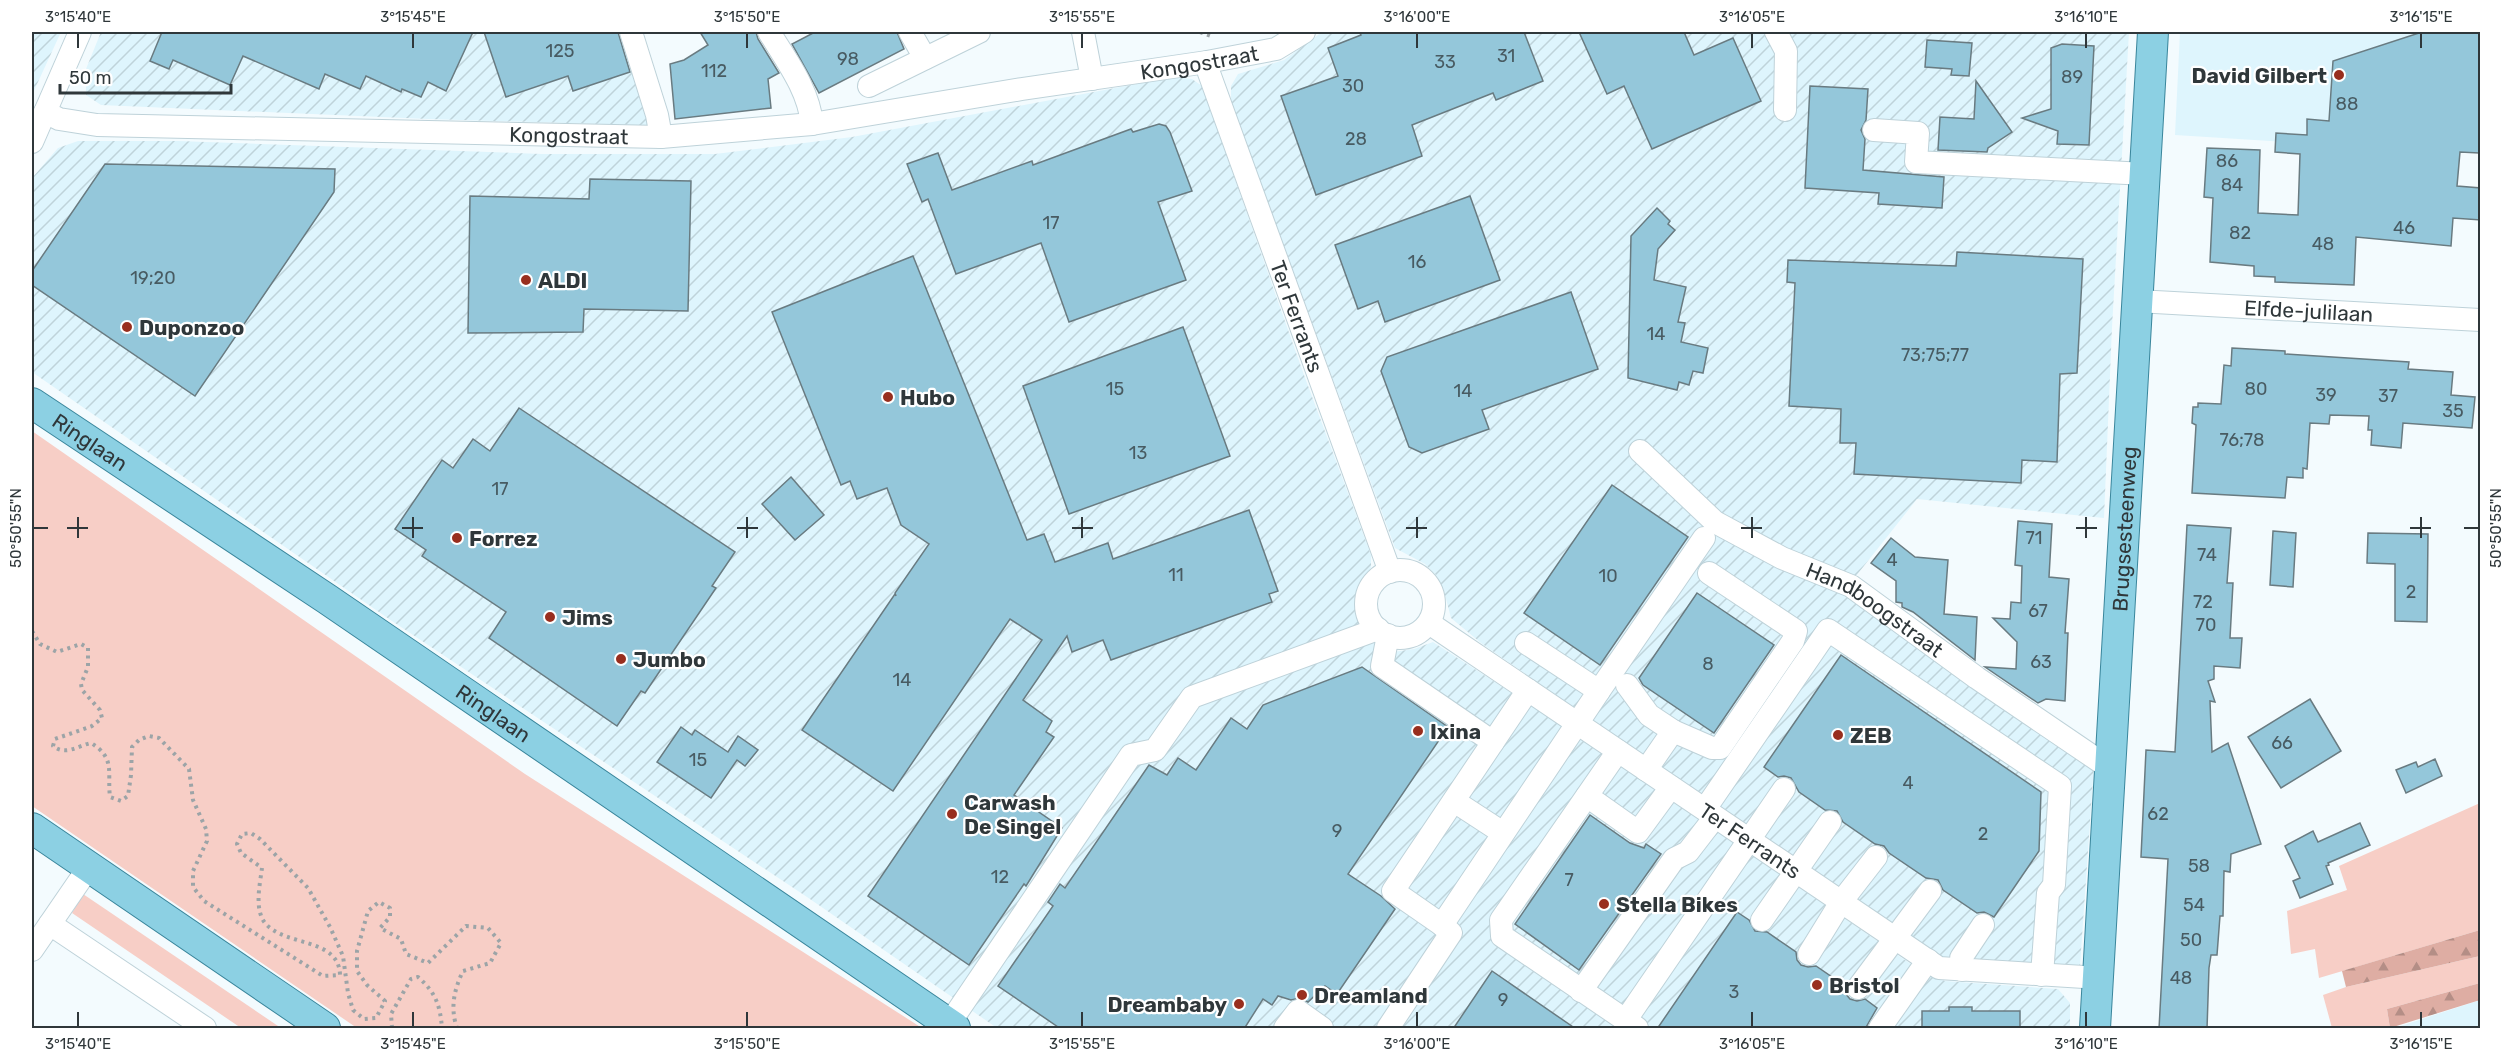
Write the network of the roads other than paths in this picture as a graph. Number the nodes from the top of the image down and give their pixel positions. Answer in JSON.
{"nodes":[{"id":1,"x":80,"y":32,"type":"edge"},
{"id":2,"x":631,"y":32,"type":"edge"},
{"id":3,"x":769,"y":32,"type":"edge"},
{"id":4,"x":909,"y":32,"type":"edge"},
{"id":5,"x":980,"y":32,"type":"edge"},
{"id":6,"x":1083,"y":32,"type":"edge"},
{"id":7,"x":1304,"y":32,"type":"edge"},
{"id":8,"x":1776,"y":32,"type":"edge"},
{"id":9,"x":2153,"y":32,"type":"edge"},
{"id":10,"x":926,"y":58,"type":"junction"},
{"id":11,"x":1207,"y":62,"type":"junction"},
{"id":12,"x":1092,"y":80,"type":"junction"},
{"id":13,"x":868,"y":86,"type":"dead end"},
{"id":14,"x":1785,"y":110,"type":"dead end"},
{"id":15,"x":45,"y":112,"type":"junction"},
{"id":16,"x":812,"y":124,"type":"junction"},
{"id":17,"x":1874,"y":130,"type":"dead end"},
{"id":18,"x":661,"y":137,"type":"junction"},
{"id":19,"x":32,"y":142,"type":"edge"},
{"id":20,"x":2145,"y":174,"type":"junction"},
{"id":21,"x":2137,"y":301,"type":"junction"},
{"id":22,"x":2481,"y":320,"type":"edge"},
{"id":23,"x":32,"y":402,"type":"edge"},
{"id":24,"x":1640,"y":452,"type":"dead end"},
{"id":25,"x":1704,"y":538,"type":"dead end"},
{"id":26,"x":1390,"y":572,"type":"junction"},
{"id":27,"x":1709,"y":573,"type":"dead end"},
{"id":28,"x":1429,"y":623,"type":"junction"},
{"id":29,"x":1383,"y":632,"type":"junction"},
{"id":30,"x":1526,"y":643,"type":"dead end"},
{"id":31,"x":1627,"y":685,"type":"dead end"},
{"id":32,"x":1528,"y":690,"type":"junction"},
{"id":33,"x":1599,"y":691,"type":"junction"},
{"id":34,"x":1577,"y":723,"type":"junction"},
{"id":35,"x":1672,"y":731,"type":"junction"},
{"id":36,"x":1493,"y":742,"type":"junction"},
{"id":37,"x":1618,"y":751,"type":"junction"},
{"id":38,"x":2111,"y":769,"type":"junction"},
{"id":39,"x":1646,"y":770,"type":"junction"},
{"id":40,"x":1671,"y":787,"type":"junction"},
{"id":41,"x":1784,"y":789,"type":"dead end"},
{"id":42,"x":1587,"y":796,"type":"junction"},
{"id":43,"x":1454,"y":801,"type":"junction"},
{"id":44,"x":1710,"y":813,"type":"junction"},
{"id":45,"x":1830,"y":822,"type":"dead end"},
{"id":46,"x":32,"y":828,"type":"edge"},
{"id":47,"x":1503,"y":832,"type":"junction"},
{"id":48,"x":1750,"y":840,"type":"junction"},
{"id":49,"x":1876,"y":857,"type":"dead end"},
{"id":50,"x":89,"y":867,"type":"junction"},
{"id":51,"x":1794,"y":870,"type":"junction"},
{"id":52,"x":1930,"y":891,"type":"dead end"},
{"id":53,"x":1841,"y":902,"type":"junction"},
{"id":54,"x":1762,"y":920,"type":"dead end"},
{"id":55,"x":50,"y":924,"type":"junction"},
{"id":56,"x":1442,"y":925,"type":"junction"},
{"id":57,"x":1983,"y":925,"type":"dead end"},
{"id":58,"x":1896,"y":939,"type":"junction"},
{"id":59,"x":32,"y":950,"type":"edge"},
{"id":60,"x":1809,"y":954,"type":"dead end"},
{"id":61,"x":1928,"y":960,"type":"junction"},
{"id":62,"x":1962,"y":970,"type":"junction"},
{"id":63,"x":2042,"y":975,"type":"junction"},
{"id":64,"x":2100,"y":978,"type":"junction"},
{"id":65,"x":1858,"y":988,"type":"dead end"},
{"id":66,"x":1581,"y":990,"type":"junction"},
{"id":67,"x":1631,"y":1025,"type":"edge"},
{"id":68,"x":952,"y":1026,"type":"edge"},
{"id":69,"x":205,"y":1029,"type":"edge"},
{"id":70,"x":325,"y":1029,"type":"edge"},
{"id":71,"x":1285,"y":1029,"type":"edge"},
{"id":72,"x":1322,"y":1029,"type":"edge"},
{"id":73,"x":1388,"y":1029,"type":"edge"},
{"id":74,"x":1880,"y":1029,"type":"edge"},
{"id":75,"x":2095,"y":1029,"type":"edge"}],
"edges":[{"from":1,"to":15,"type":"street"},
{"from":2,"to":18,"type":"street"},
{"from":3,"to":16,"type":"street"},
{"from":4,"to":10,"type":"street"},
{"from":5,"to":10,"type":"street"},
{"from":6,"to":12,"type":"street"},
{"from":7,"to":11,"type":"street","name":"Kongostraat"},
{"from":8,"to":14,"type":"street"},
{"from":9,"to":20,"type":"main road","name":"Brugsesteenweg"},
{"from":10,"to":13,"type":"street"},
{"from":11,"to":12,"type":"street","name":"Kongostraat"},
{"from":11,"to":26,"type":"street","name":"Ter Ferrants"},
{"from":12,"to":16,"type":"street","name":"Kongostraat"},
{"from":15,"to":18,"type":"street","name":"Kongostraat"},
{"from":15,"to":19,"type":"street"},
{"from":16,"to":18,"type":"street","name":"Kongostraat"},
{"from":17,"to":20,"type":"street"},
{"from":20,"to":21,"type":"main road","name":"Brugsesteenweg"},
{"from":21,"to":22,"type":"street","name":"Elfde-julilaan"},
{"from":21,"to":38,"type":"main road","name":"Brugsesteenweg"},
{"from":23,"to":68,"type":"main road","name":"Ringlaan"},
{"from":24,"to":38,"type":"street","name":"Handboogstraat"},
{"from":25,"to":33,"type":"street"},
{"from":26,"to":28,"type":"street"},
{"from":26,"to":29,"type":"street"},
{"from":27,"to":35,"type":"street"},
{"from":28,"to":29,"type":"street"},
{"from":28,"to":32,"type":"street","name":"Ter Ferrants"},
{"from":29,"to":36,"type":"street"},
{"from":29,"to":68,"type":"street"},
{"from":30,"to":33,"type":"street"},
{"from":31,"to":35,"type":"street"},
{"from":32,"to":34,"type":"street","name":"Ter Ferrants"},
{"from":32,"to":36,"type":"street"},
{"from":33,"to":34,"type":"street"},
{"from":34,"to":37,"type":"street","name":"Ter Ferrants"},
{"from":34,"to":47,"type":"street"},
{"from":35,"to":39,"type":"street"},
{"from":36,"to":43,"type":"street"},
{"from":37,"to":39,"type":"street","name":"Ter Ferrants"},
{"from":37,"to":42,"type":"street"},
{"from":38,"to":64,"type":"main road","name":"Brugsesteenweg"},
{"from":39,"to":40,"type":"street","name":"Ter Ferrants"},
{"from":40,"to":42,"type":"street"},
{"from":40,"to":44,"type":"street","name":"Ter Ferrants"},
{"from":41,"to":48,"type":"street"},
{"from":42,"to":66,"type":"street"},
{"from":43,"to":47,"type":"street"},
{"from":43,"to":56,"type":"street"},
{"from":44,"to":48,"type":"street","name":"Ter Ferrants"},
{"from":44,"to":63,"type":"street"},
{"from":44,"to":66,"type":"street"},
{"from":45,"to":51,"type":"street"},
{"from":46,"to":50,"type":"main road"},
{"from":47,"to":56,"type":"street"},
{"from":48,"to":51,"type":"street","name":"Ter Ferrants"},
{"from":48,"to":67,"type":"street"},
{"from":49,"to":53,"type":"street"},
{"from":50,"to":55,"type":"street"},
{"from":50,"to":70,"type":"main road"},
{"from":51,"to":53,"type":"street","name":"Ter Ferrants"},
{"from":51,"to":54,"type":"street"},
{"from":52,"to":58,"type":"street"},
{"from":53,"to":58,"type":"street","name":"Ter Ferrants"},
{"from":53,"to":60,"type":"street"},
{"from":55,"to":59,"type":"street"},
{"from":55,"to":69,"type":"street"},
{"from":56,"to":73,"type":"street"},
{"from":57,"to":62,"type":"street"},
{"from":58,"to":61,"type":"street","name":"Ter Ferrants"},
{"from":58,"to":65,"type":"street"},
{"from":61,"to":62,"type":"street","name":"Ter Ferrants"},
{"from":61,"to":74,"type":"street"},
{"from":62,"to":63,"type":"street","name":"Ter Ferrants"},
{"from":63,"to":64,"type":"street","name":"Ter Ferrants"},
{"from":64,"to":75,"type":"main road","name":"Brugsesteenweg"},
{"from":66,"to":67,"type":"street"},
{"from":71,"to":72,"type":"street"}]}
